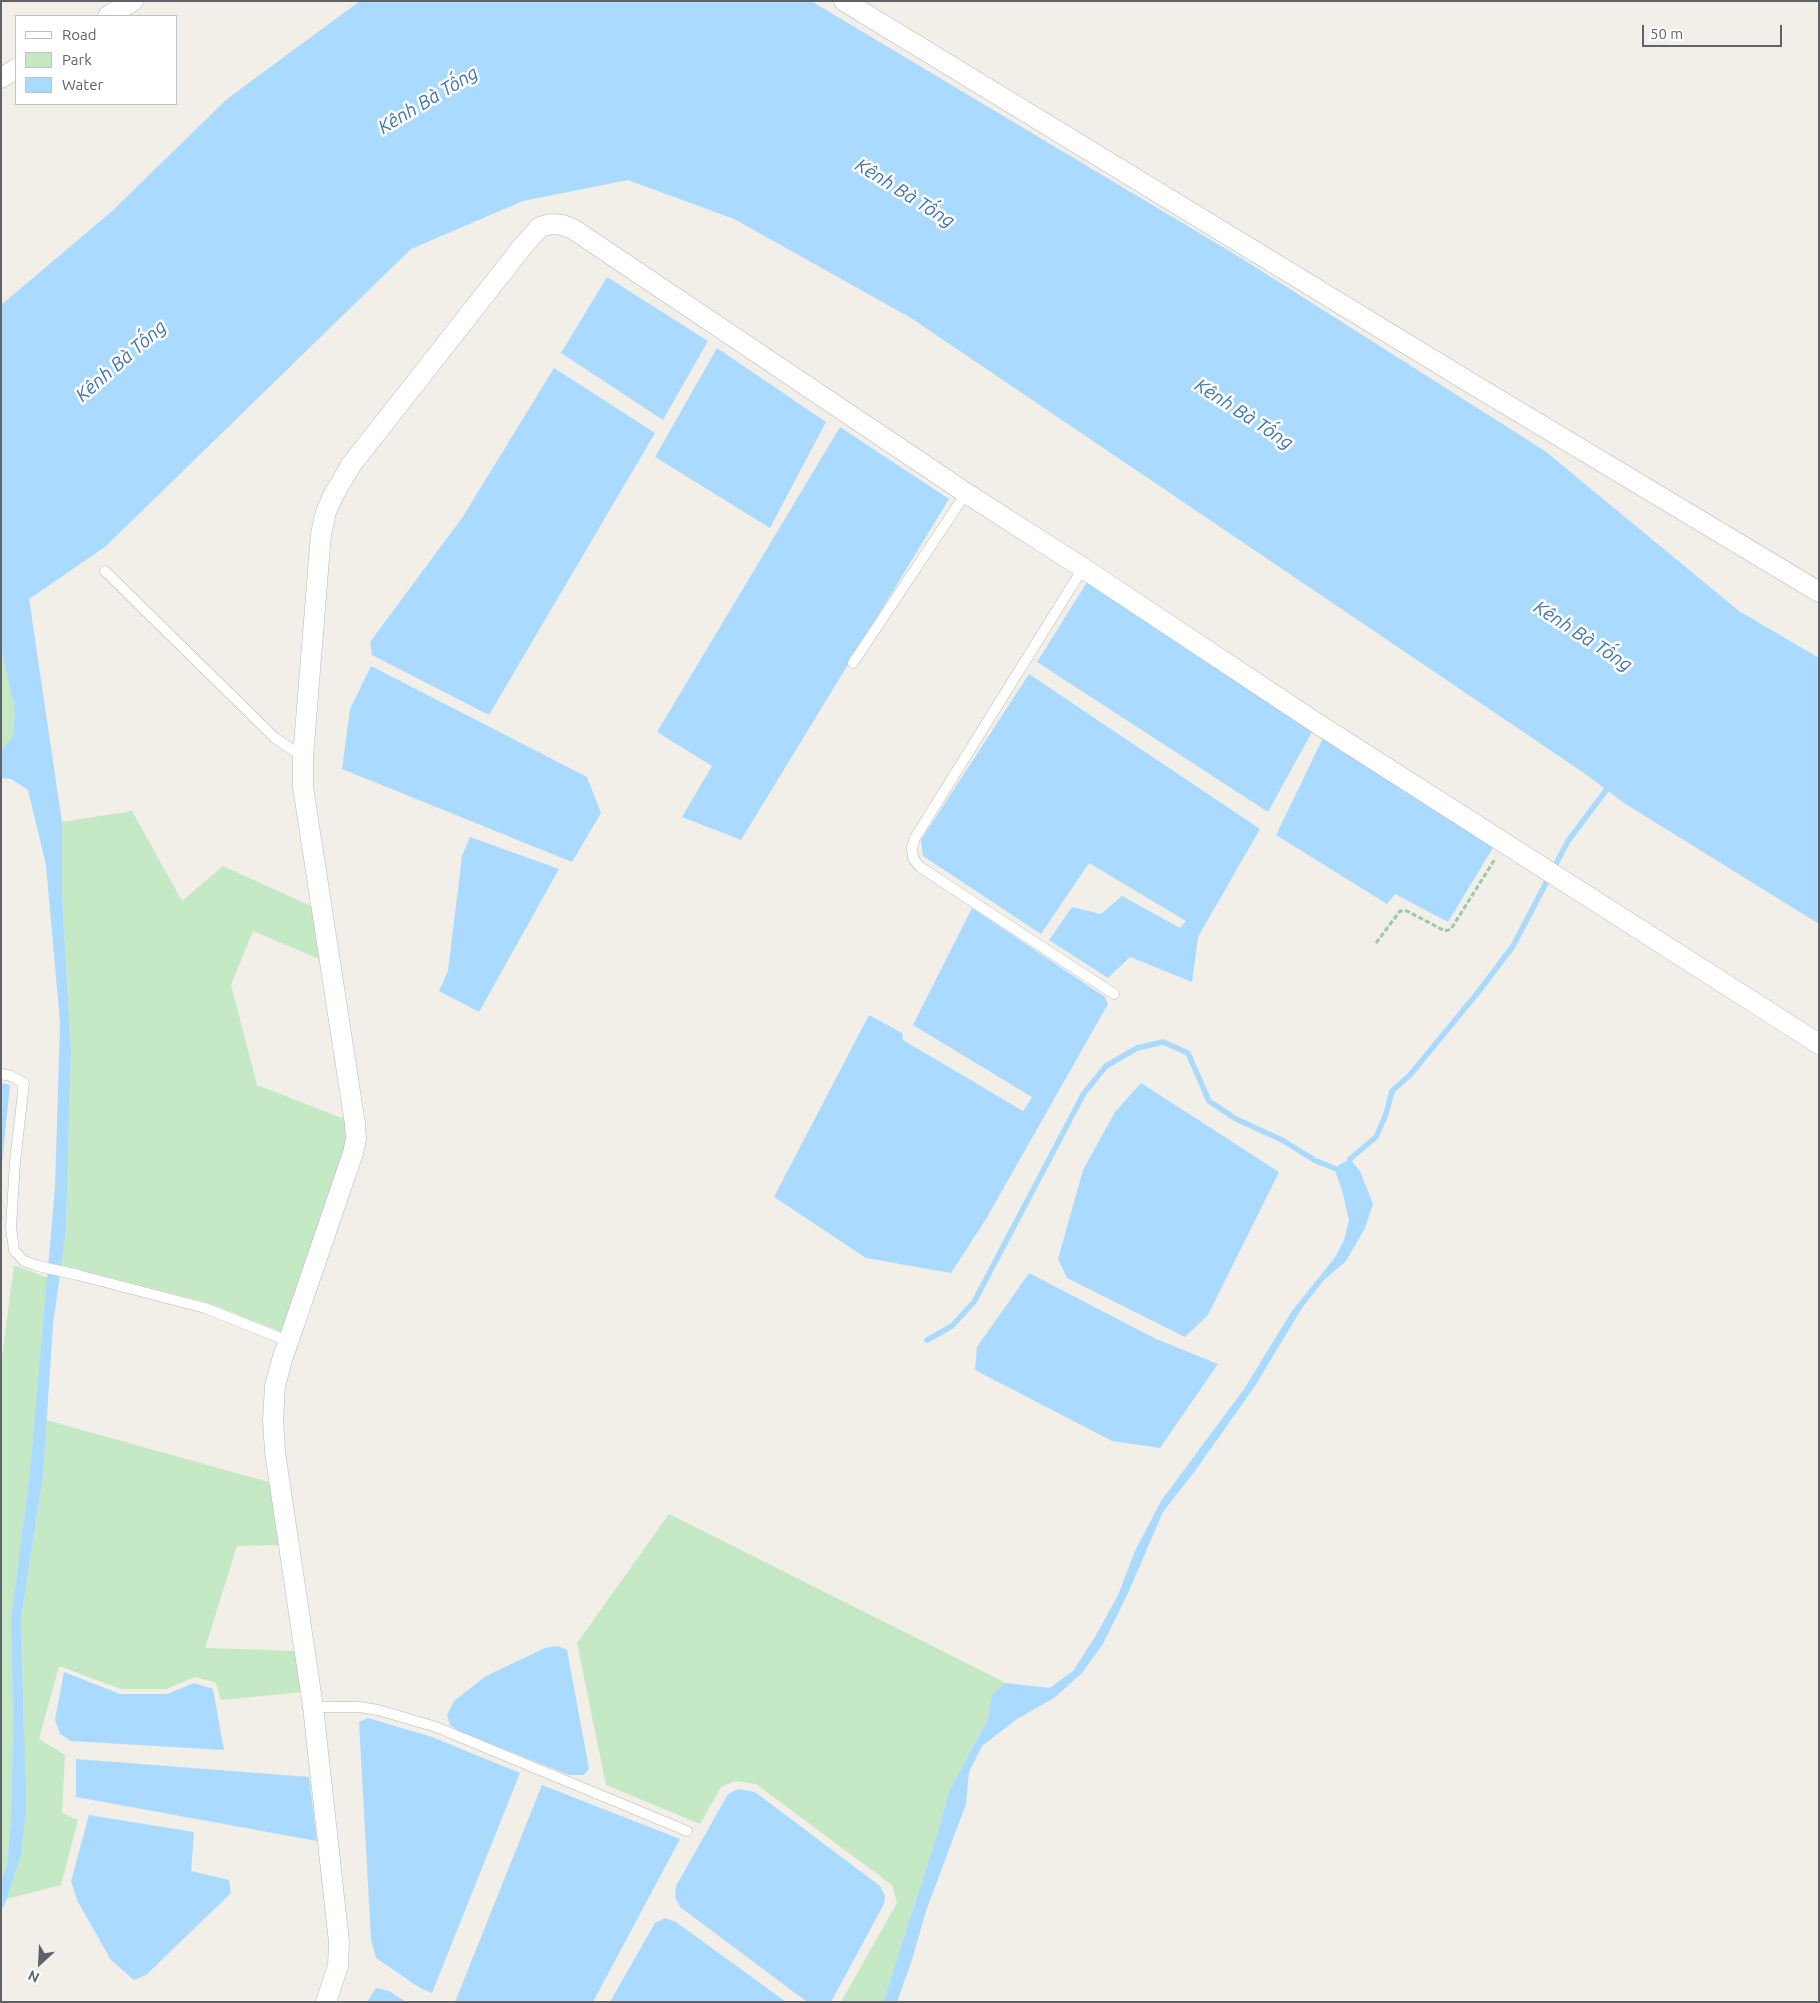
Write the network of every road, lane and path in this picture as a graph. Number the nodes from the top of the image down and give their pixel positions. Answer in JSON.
{"nodes":[{"id":1,"x":133,"y":1,"type":"edge"},
{"id":2,"x":844,"y":1,"type":"edge"},
{"id":3,"x":110,"y":15,"type":"edge"},
{"id":4,"x":15,"y":71,"type":"edge"},
{"id":5,"x":1,"y":78,"type":"edge"},
{"id":6,"x":966,"y":493,"type":"junction"},
{"id":7,"x":1084,"y":568,"type":"junction"},
{"id":8,"x":105,"y":571,"type":"dead end"},
{"id":9,"x":1819,"y":592,"type":"edge"},
{"id":10,"x":853,"y":663,"type":"dead end"},
{"id":11,"x":303,"y":757,"type":"junction"},
{"id":12,"x":1506,"y":843,"type":"junction"},
{"id":13,"x":1376,"y":943,"type":"dead end"},
{"id":14,"x":1114,"y":994,"type":"dead end"},
{"id":15,"x":1819,"y":1044,"type":"edge"},
{"id":16,"x":1,"y":1074,"type":"edge"},
{"id":17,"x":288,"y":1341,"type":"junction"},
{"id":18,"x":313,"y":1707,"type":"junction"},
{"id":19,"x":687,"y":1831,"type":"dead end"},
{"id":20,"x":326,"y":2002,"type":"edge"}],
"edges":[{"from":1,"to":3,"type":"street"},
{"from":2,"to":9,"type":"street"},
{"from":4,"to":5,"type":"street"},
{"from":6,"to":7,"type":"street"},
{"from":6,"to":10,"type":"lane"},
{"from":6,"to":11,"type":"street"},
{"from":7,"to":12,"type":"street"},
{"from":7,"to":14,"type":"lane"},
{"from":8,"to":11,"type":"lane"},
{"from":11,"to":17,"type":"street"},
{"from":12,"to":13,"type":"path"},
{"from":12,"to":15,"type":"street"},
{"from":16,"to":17,"type":"lane"},
{"from":17,"to":18,"type":"street"},
{"from":18,"to":19,"type":"lane"},
{"from":18,"to":20,"type":"street"}]}
